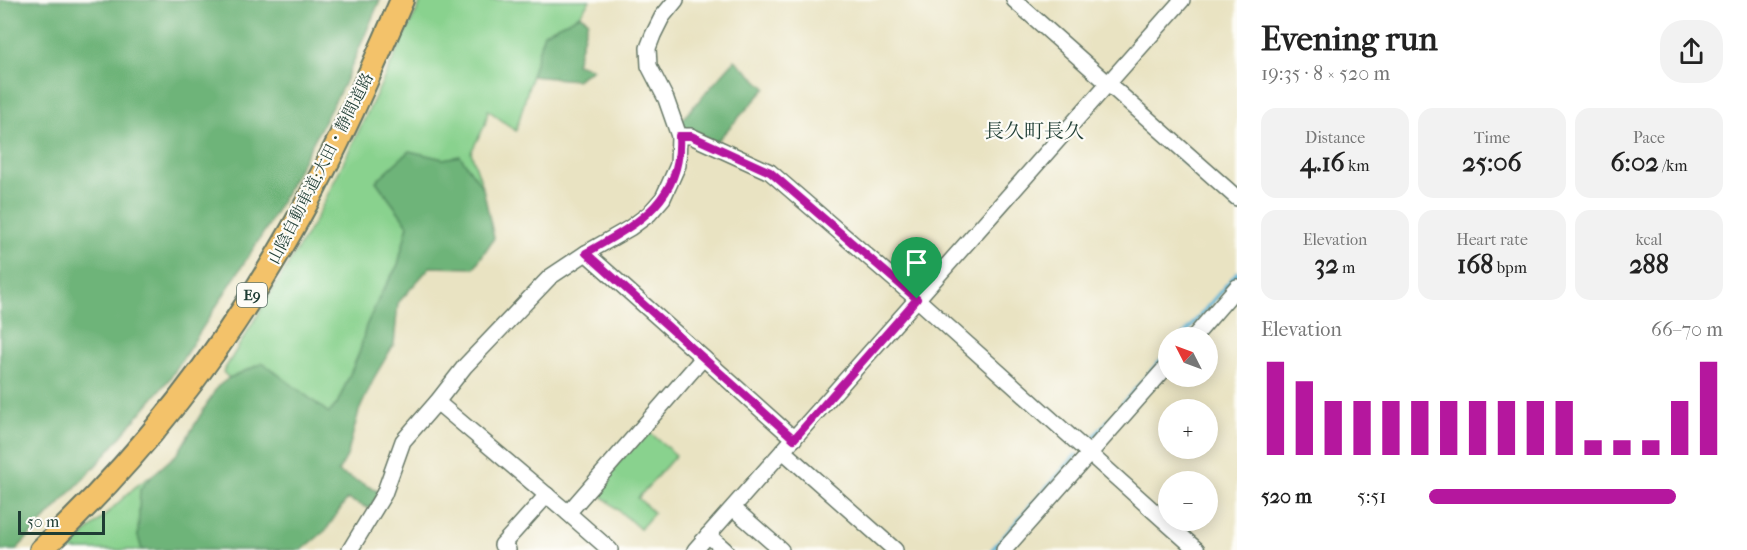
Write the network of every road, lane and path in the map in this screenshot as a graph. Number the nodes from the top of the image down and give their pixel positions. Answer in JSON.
{"nodes":[{"id":1,"x":402,"y":0,"type":"edge"},
{"id":2,"x":676,"y":0,"type":"edge"},
{"id":3,"x":1014,"y":0,"type":"edge"},
{"id":4,"x":1182,"y":0,"type":"edge"},
{"id":5,"x":1108,"y":84,"type":"junction"},
{"id":6,"x":679,"y":136,"type":"junction"},
{"id":7,"x":1237,"y":198,"type":"edge"},
{"id":8,"x":586,"y":253,"type":"junction"},
{"id":9,"x":1237,"y":287,"type":"edge"},
{"id":10,"x":917,"y":299,"type":"junction"},
{"id":11,"x":1202,"y":327,"type":"edge"},
{"id":12,"x":703,"y":358,"type":"junction"},
{"id":13,"x":1158,"y":376,"type":"edge"},
{"id":14,"x":437,"y":402,"type":"junction"},
{"id":15,"x":794,"y":439,"type":"junction"},
{"id":16,"x":783,"y":451,"type":"junction"},
{"id":17,"x":1089,"y":455,"type":"junction"},
{"id":18,"x":547,"y":495,"type":"junction"},
{"id":19,"x":733,"y":508,"type":"junction"},
{"id":20,"x":568,"y":513,"type":"junction"},
{"id":21,"x":708,"y":535,"type":"junction"},
{"id":22,"x":41,"y":550,"type":"edge"},
{"id":23,"x":350,"y":550,"type":"edge"},
{"id":24,"x":508,"y":550,"type":"edge"},
{"id":25,"x":610,"y":550,"type":"edge"},
{"id":26,"x":695,"y":550,"type":"edge"},
{"id":27,"x":725,"y":550,"type":"edge"},
{"id":28,"x":781,"y":550,"type":"edge"},
{"id":29,"x":895,"y":550,"type":"edge"},
{"id":30,"x":1004,"y":550,"type":"edge"},
{"id":31,"x":1197,"y":550,"type":"edge"}],
"edges":[{"from":1,"to":22,"type":"highway","name":"山陰自動車道;大田・静間道路","number":"E9"},
{"from":2,"to":6,"type":"street"},
{"from":3,"to":5,"type":"street"},
{"from":4,"to":5,"type":"street"},
{"from":5,"to":7,"type":"street"},
{"from":5,"to":10,"type":"street"},
{"from":6,"to":8,"type":"street"},
{"from":6,"to":10,"type":"street"},
{"from":8,"to":12,"type":"street"},
{"from":8,"to":14,"type":"street"},
{"from":9,"to":11,"type":"street"},
{"from":10,"to":15,"type":"street"},
{"from":10,"to":17,"type":"street"},
{"from":12,"to":15,"type":"street"},
{"from":12,"to":20,"type":"street"},
{"from":13,"to":17,"type":"street"},
{"from":14,"to":18,"type":"street"},
{"from":14,"to":23,"type":"street"},
{"from":15,"to":16,"type":"street"},
{"from":16,"to":19,"type":"street"},
{"from":16,"to":29,"type":"street"},
{"from":17,"to":30,"type":"street"},
{"from":17,"to":31,"type":"street"},
{"from":18,"to":20,"type":"street"},
{"from":18,"to":24,"type":"street"},
{"from":19,"to":21,"type":"street"},
{"from":19,"to":28,"type":"street"},
{"from":20,"to":25,"type":"street"},
{"from":21,"to":26,"type":"street"},
{"from":21,"to":27,"type":"street"}]}
